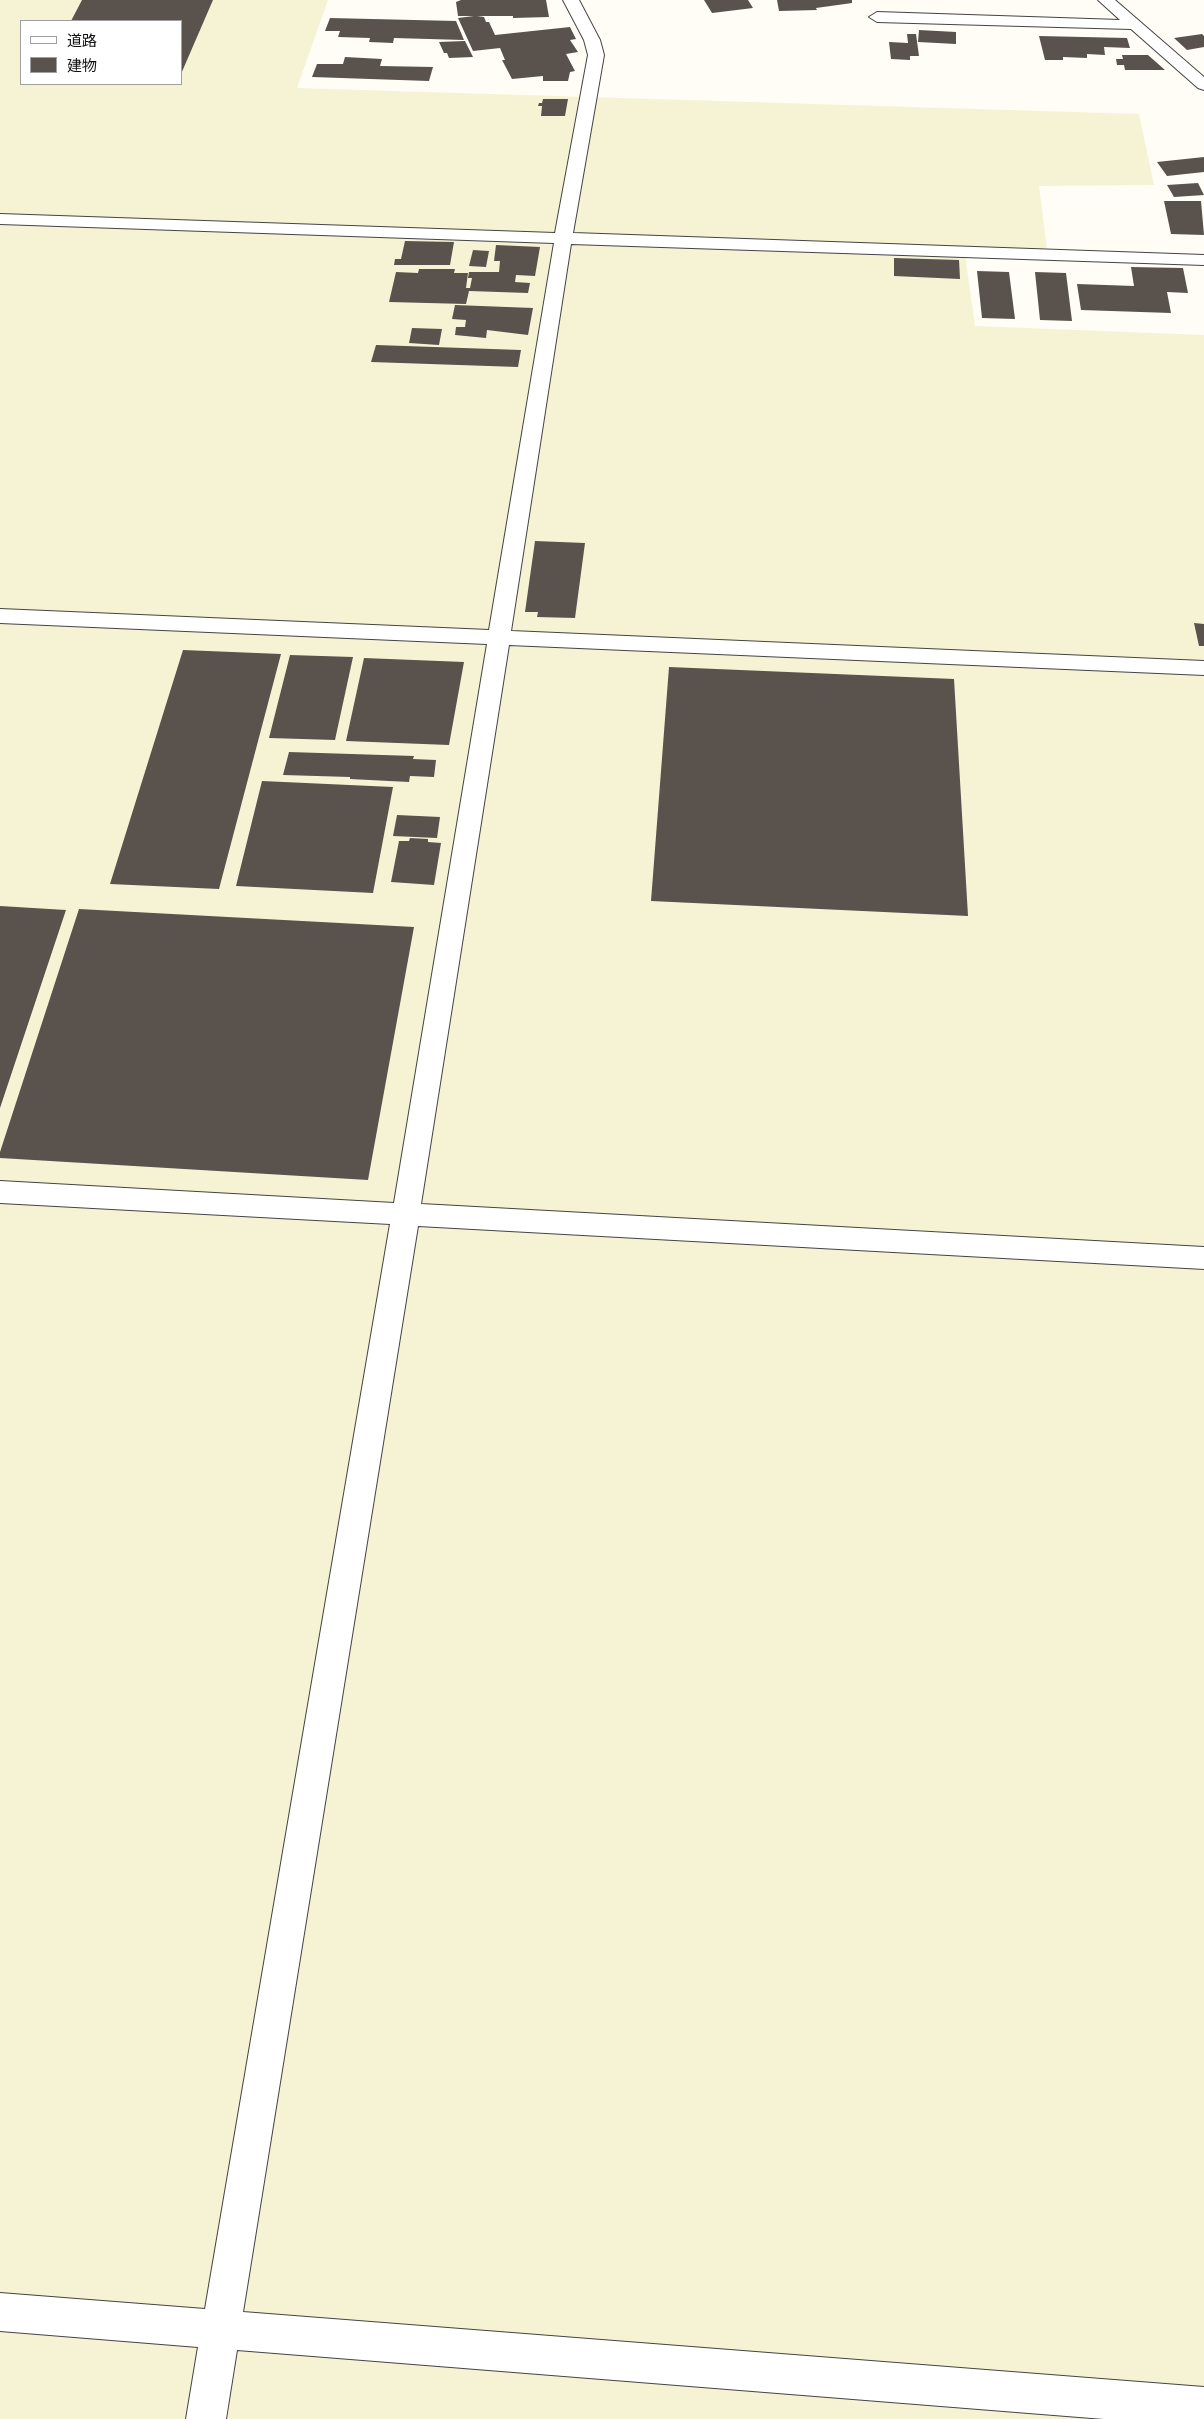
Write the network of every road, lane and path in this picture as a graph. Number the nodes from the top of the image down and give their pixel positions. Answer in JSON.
{"nodes":[{"id":1,"x":571,"y":0,"type":"edge"},
{"id":2,"x":1106,"y":0,"type":"edge"},
{"id":3,"x":877,"y":17,"type":"dead end"},
{"id":4,"x":1135,"y":25,"type":"junction"},
{"id":5,"x":1204,"y":86,"type":"edge"},
{"id":6,"x":0,"y":220,"type":"edge"},
{"id":7,"x":563,"y":239,"type":"junction"},
{"id":8,"x":1204,"y":260,"type":"edge"},
{"id":9,"x":0,"y":616,"type":"edge"},
{"id":10,"x":499,"y":637,"type":"junction"},
{"id":11,"x":1204,"y":668,"type":"edge"},
{"id":12,"x":0,"y":1192,"type":"edge"},
{"id":13,"x":406,"y":1214,"type":"junction"},
{"id":14,"x":1204,"y":1258,"type":"edge"},
{"id":15,"x":0,"y":2312,"type":"edge"},
{"id":16,"x":221,"y":2329,"type":"junction"},
{"id":17,"x":1204,"y":2407,"type":"edge"},
{"id":18,"x":206,"y":2419,"type":"edge"}],
"edges":[{"from":1,"to":7,"type":"street"},
{"from":2,"to":4,"type":"street"},
{"from":3,"to":4,"type":"street"},
{"from":4,"to":5,"type":"street"},
{"from":6,"to":7,"type":"street"},
{"from":7,"to":8,"type":"street"},
{"from":7,"to":10,"type":"street"},
{"from":9,"to":10,"type":"street"},
{"from":10,"to":11,"type":"street"},
{"from":10,"to":13,"type":"street"},
{"from":12,"to":13,"type":"street"},
{"from":13,"to":14,"type":"street"},
{"from":13,"to":16,"type":"street"},
{"from":15,"to":16,"type":"street"},
{"from":16,"to":17,"type":"street"},
{"from":16,"to":18,"type":"street"}]}
